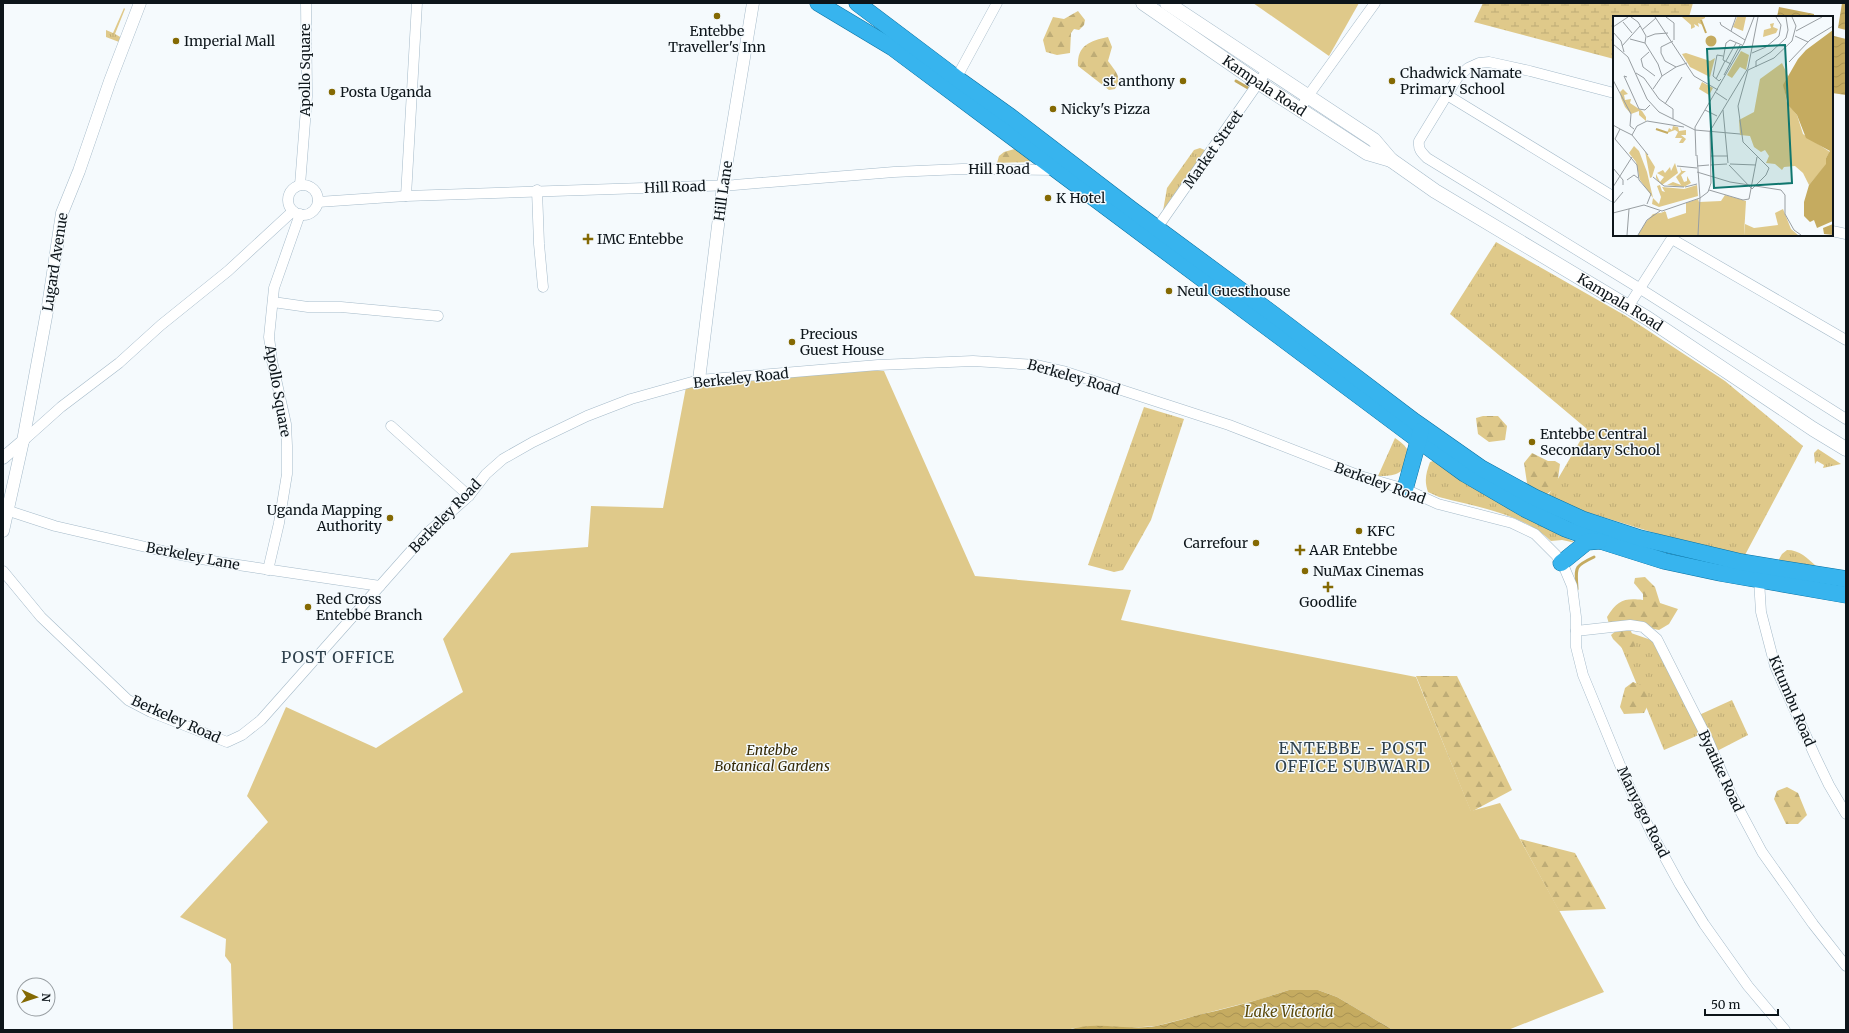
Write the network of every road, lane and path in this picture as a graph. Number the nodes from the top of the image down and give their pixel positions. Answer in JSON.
{"nodes":[{"id":1,"x":140,"y":3,"type":"edge"},
{"id":2,"x":306,"y":3,"type":"edge"},
{"id":3,"x":417,"y":3,"type":"edge"},
{"id":4,"x":753,"y":3,"type":"edge"},
{"id":5,"x":818,"y":3,"type":"edge"},
{"id":6,"x":857,"y":3,"type":"edge"},
{"id":7,"x":997,"y":3,"type":"edge"},
{"id":8,"x":1143,"y":3,"type":"edge"},
{"id":9,"x":1167,"y":3,"type":"edge"},
{"id":10,"x":1375,"y":3,"type":"edge"},
{"id":11,"x":1268,"y":69,"type":"junction"},
{"id":12,"x":955,"y":78,"type":"junction"},
{"id":13,"x":1259,"y":83,"type":"junction"},
{"id":14,"x":1613,"y":93,"type":"edge"},
{"id":15,"x":1446,"y":95,"type":"junction"},
{"id":16,"x":1308,"y":96,"type":"junction"},
{"id":17,"x":1300,"y":110,"type":"junction"},
{"id":18,"x":1391,"y":160,"type":"junction"},
{"id":19,"x":1056,"y":170,"type":"junction"},
{"id":20,"x":300,"y":185,"type":"junction"},
{"id":21,"x":723,"y":185,"type":"junction"},
{"id":22,"x":538,"y":190,"type":"junction"},
{"id":23,"x":406,"y":196,"type":"junction"},
{"id":24,"x":1613,"y":196,"type":"edge"},
{"id":25,"x":318,"y":202,"type":"junction"},
{"id":26,"x":297,"y":213,"type":"junction"},
{"id":27,"x":1157,"y":228,"type":"junction"},
{"id":28,"x":1833,"y":231,"type":"edge"},
{"id":29,"x":1846,"y":234,"type":"edge"},
{"id":30,"x":1673,"y":237,"type":"edge"},
{"id":31,"x":544,"y":287,"type":"dead end"},
{"id":32,"x":1639,"y":288,"type":"junction"},
{"id":33,"x":273,"y":302,"type":"junction"},
{"id":34,"x":1628,"y":307,"type":"junction"},
{"id":35,"x":438,"y":316,"type":"dead end"},
{"id":36,"x":1846,"y":340,"type":"edge"},
{"id":37,"x":699,"y":380,"type":"junction"},
{"id":38,"x":1846,"y":419,"type":"edge"},
{"id":39,"x":391,"y":426,"type":"dead end"},
{"id":40,"x":1420,"y":434,"type":"junction"},
{"id":41,"x":23,"y":441,"type":"junction"},
{"id":42,"x":1846,"y":449,"type":"edge"},
{"id":43,"x":3,"y":458,"type":"edge"},
{"id":44,"x":1405,"y":489,"type":"junction"},
{"id":45,"x":468,"y":496,"type":"junction"},
{"id":46,"x":6,"y":509,"type":"edge"},
{"id":47,"x":3,"y":531,"type":"edge"},
{"id":48,"x":1599,"y":541,"type":"junction"},
{"id":49,"x":1562,"y":565,"type":"junction"},
{"id":50,"x":268,"y":570,"type":"junction"},
{"id":51,"x":3,"y":571,"type":"edge"},
{"id":52,"x":1761,"y":573,"type":"junction"},
{"id":53,"x":1846,"y":579,"type":"edge"},
{"id":54,"x":380,"y":586,"type":"junction"},
{"id":55,"x":1846,"y":595,"type":"edge"},
{"id":56,"x":1576,"y":631,"type":"junction"},
{"id":57,"x":1846,"y":814,"type":"edge"},
{"id":58,"x":1846,"y":966,"type":"edge"},
{"id":59,"x":1786,"y":1030,"type":"edge"}],
"edges":[{"from":1,"to":41,"type":"street","name":"Lugard Avenue"},
{"from":2,"to":20,"type":"street","name":"Apollo Square"},
{"from":3,"to":23,"type":"street"},
{"from":4,"to":21,"type":"street","name":"Hill Lane"},
{"from":5,"to":19,"type":"highway"},
{"from":6,"to":12,"type":"highway"},
{"from":7,"to":12,"type":"street"},
{"from":8,"to":13,"type":"main road","name":"Kampala Road"},
{"from":9,"to":11,"type":"main road","name":"Kampala Road"},
{"from":10,"to":16,"type":"street"},
{"from":11,"to":13,"type":"street","name":"Market Street"},
{"from":11,"to":16,"type":"main road","name":"Kampala Road"},
{"from":12,"to":27,"type":"highway"},
{"from":13,"to":17,"type":"main road","name":"Kampala Road"},
{"from":13,"to":27,"type":"street","name":"Market Street"},
{"from":14,"to":15,"type":"street"},
{"from":15,"to":24,"type":"street"},
{"from":15,"to":32,"type":"street"},
{"from":16,"to":17,"type":"street"},
{"from":16,"to":18,"type":"main road","name":"Kampala Road"},
{"from":17,"to":18,"type":"main road","name":"Kampala Road"},
{"from":18,"to":34,"type":"main road","name":"Kampala Road"},
{"from":19,"to":21,"type":"street","name":"Hill Road"},
{"from":19,"to":40,"type":"highway"},
{"from":20,"to":25,"type":"street"},
{"from":20,"to":26,"type":"street"},
{"from":21,"to":22,"type":"street","name":"Hill Road"},
{"from":21,"to":37,"type":"street","name":"Hill Lane"},
{"from":22,"to":23,"type":"street","name":"Hill Road"},
{"from":22,"to":31,"type":"street"},
{"from":23,"to":25,"type":"street","name":"Hill Road"},
{"from":25,"to":26,"type":"street"},
{"from":26,"to":33,"type":"street","name":"Apollo Square"},
{"from":26,"to":41,"type":"street"},
{"from":27,"to":40,"type":"highway"},
{"from":28,"to":29,"type":"street"},
{"from":30,"to":32,"type":"street"},
{"from":30,"to":36,"type":"street"},
{"from":32,"to":34,"type":"street"},
{"from":32,"to":38,"type":"street"},
{"from":33,"to":35,"type":"street"},
{"from":33,"to":50,"type":"street","name":"Apollo Square"},
{"from":34,"to":42,"type":"main road","name":"Kampala Road"},
{"from":37,"to":44,"type":"street","name":"Berkeley Road"},
{"from":37,"to":45,"type":"street","name":"Berkeley Road"},
{"from":39,"to":45,"type":"street"},
{"from":40,"to":44,"type":"highway"},
{"from":40,"to":48,"type":"highway"},
{"from":40,"to":52,"type":"highway"},
{"from":41,"to":43,"type":"street"},
{"from":41,"to":46,"type":"street","name":"Lugard Avenue"},
{"from":44,"to":49,"type":"street","name":"Berkeley Road"},
{"from":45,"to":54,"type":"street","name":"Berkeley Road"},
{"from":46,"to":47,"type":"street","name":"Lugard Avenue"},
{"from":46,"to":50,"type":"street","name":"Berkeley Lane"},
{"from":48,"to":49,"type":"highway"},
{"from":48,"to":52,"type":"highway"},
{"from":49,"to":56,"type":"street","name":"Manyago Road"},
{"from":50,"to":54,"type":"street","name":"Berkeley Lane"},
{"from":51,"to":54,"type":"street","name":"Berkeley Road"},
{"from":52,"to":53,"type":"highway"},
{"from":52,"to":55,"type":"highway"},
{"from":52,"to":57,"type":"street","name":"Kitumbu Road"},
{"from":56,"to":58,"type":"street","name":"Byatike Road"},
{"from":56,"to":59,"type":"street","name":"Manyago Road"}]}
